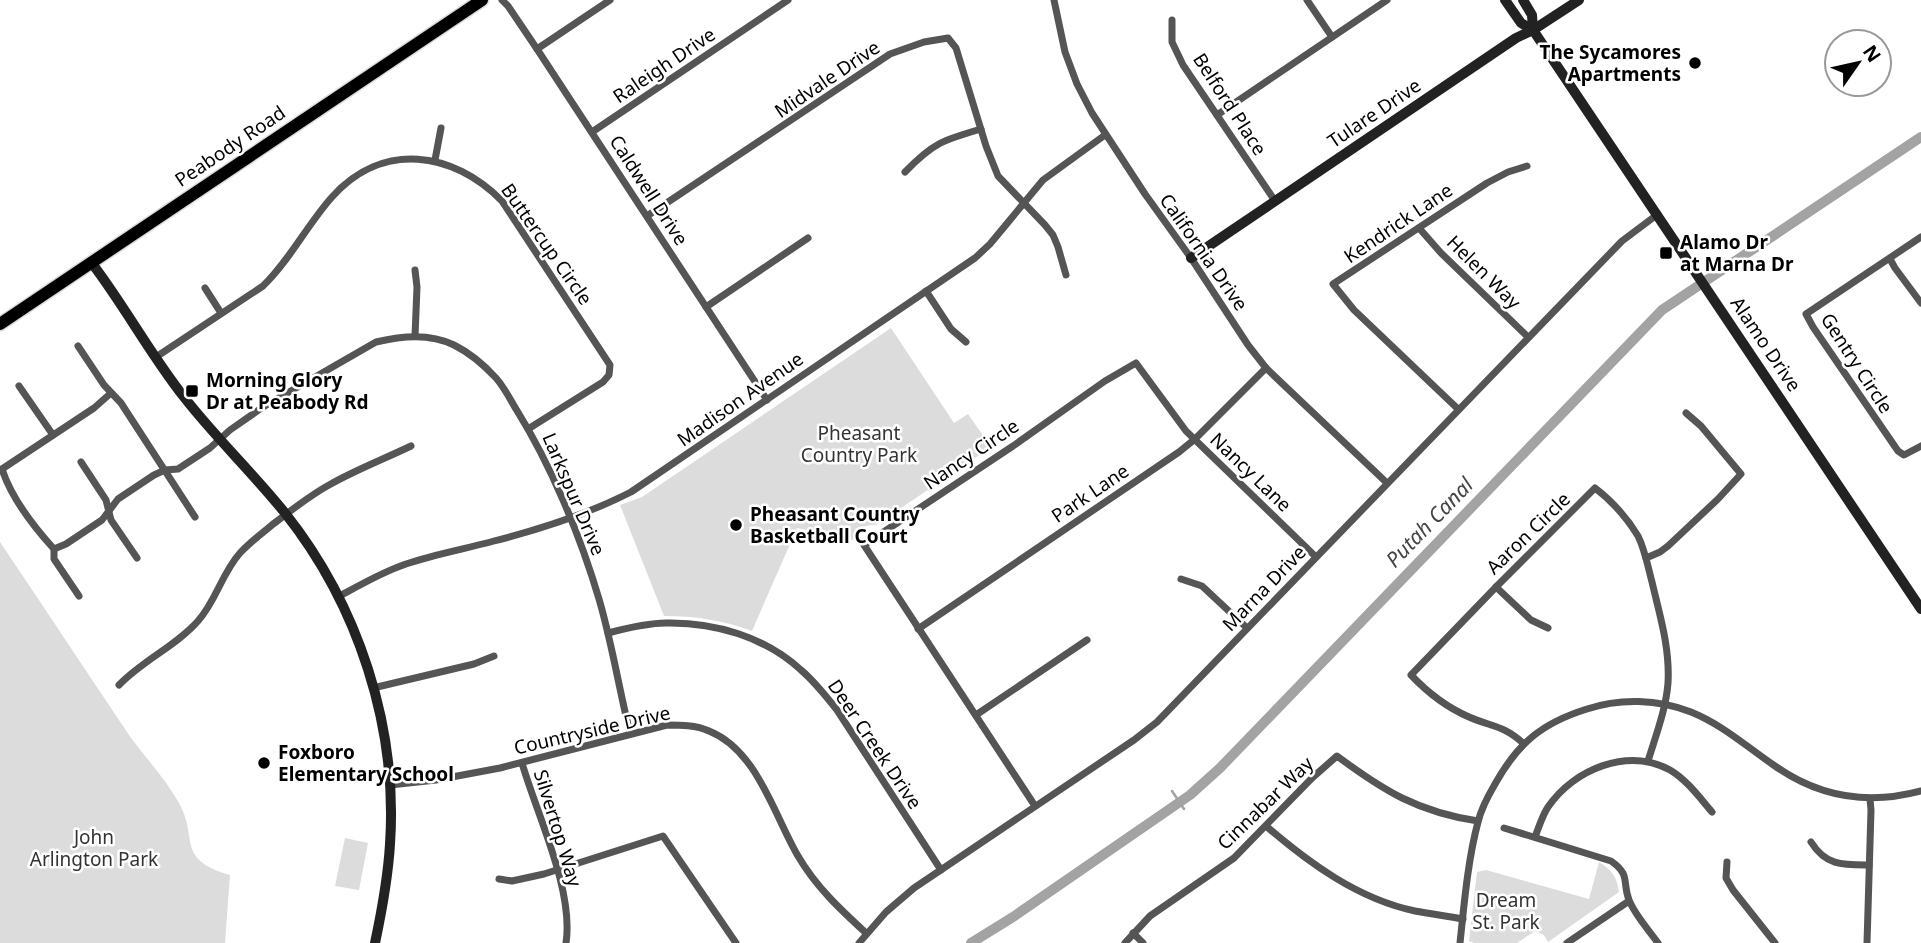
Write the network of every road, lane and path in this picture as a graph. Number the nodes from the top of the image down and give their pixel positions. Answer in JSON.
{"nodes":[{"id":1,"x":482,"y":0,"type":"edge"},
{"id":2,"x":502,"y":0,"type":"edge"},
{"id":3,"x":610,"y":0,"type":"edge"},
{"id":4,"x":788,"y":0,"type":"edge"},
{"id":5,"x":1054,"y":0,"type":"edge"},
{"id":6,"x":1307,"y":0,"type":"edge"},
{"id":7,"x":1387,"y":0,"type":"edge"},
{"id":8,"x":1505,"y":0,"type":"edge"},
{"id":9,"x":1522,"y":0,"type":"edge"},
{"id":10,"x":1579,"y":0,"type":"edge"},
{"id":11,"x":1172,"y":20,"type":"dead end"},
{"id":12,"x":1533,"y":30,"type":"junction"},
{"id":13,"x":1332,"y":37,"type":"junction"},
{"id":14,"x":537,"y":49,"type":"junction"},
{"id":15,"x":1217,"y":115,"type":"junction"},
{"id":16,"x":441,"y":128,"type":"dead end"},
{"id":17,"x":981,"y":129,"type":"junction"},
{"id":18,"x":592,"y":132,"type":"junction"},
{"id":19,"x":1105,"y":135,"type":"junction"},
{"id":20,"x":435,"y":160,"type":"junction"},
{"id":21,"x":1527,"y":166,"type":"dead end"},
{"id":22,"x":905,"y":172,"type":"dead end"},
{"id":23,"x":1275,"y":201,"type":"junction"},
{"id":24,"x":1023,"y":202,"type":"junction"},
{"id":25,"x":1658,"y":214,"type":"junction"},
{"id":26,"x":647,"y":216,"type":"junction"},
{"id":27,"x":1419,"y":228,"type":"junction"},
{"id":28,"x":1921,"y":237,"type":"edge"},
{"id":29,"x":808,"y":238,"type":"dead end"},
{"id":30,"x":1191,"y":258,"type":"junction"},
{"id":31,"x":1890,"y":259,"type":"junction"},
{"id":32,"x":91,"y":262,"type":"junction"},
{"id":33,"x":415,"y":270,"type":"dead end"},
{"id":34,"x":1066,"y":275,"type":"dead end"},
{"id":35,"x":205,"y":288,"type":"dead end"},
{"id":36,"x":926,"y":291,"type":"junction"},
{"id":37,"x":1921,"y":303,"type":"edge"},
{"id":38,"x":706,"y":307,"type":"junction"},
{"id":39,"x":221,"y":313,"type":"junction"},
{"id":40,"x":0,"y":324,"type":"edge"},
{"id":41,"x":415,"y":336,"type":"junction"},
{"id":42,"x":1528,"y":337,"type":"junction"},
{"id":43,"x":966,"y":342,"type":"dead end"},
{"id":44,"x":78,"y":346,"type":"dead end"},
{"id":45,"x":156,"y":357,"type":"junction"},
{"id":46,"x":1266,"y":368,"type":"junction"},
{"id":47,"x":19,"y":386,"type":"dead end"},
{"id":48,"x":111,"y":393,"type":"junction"},
{"id":49,"x":766,"y":400,"type":"junction"},
{"id":50,"x":1458,"y":409,"type":"junction"},
{"id":51,"x":1686,"y":413,"type":"dead end"},
{"id":52,"x":528,"y":429,"type":"junction"},
{"id":53,"x":53,"y":435,"type":"junction"},
{"id":54,"x":220,"y":439,"type":"junction"},
{"id":55,"x":1195,"y":439,"type":"junction"},
{"id":56,"x":411,"y":446,"type":"dead end"},
{"id":57,"x":1921,"y":446,"type":"edge"},
{"id":58,"x":81,"y":462,"type":"dead end"},
{"id":59,"x":1,"y":468,"type":"edge"},
{"id":60,"x":165,"y":470,"type":"junction"},
{"id":61,"x":1387,"y":483,"type":"junction"},
{"id":62,"x":109,"y":510,"type":"junction"},
{"id":63,"x":286,"y":514,"type":"junction"},
{"id":64,"x":195,"y":517,"type":"dead end"},
{"id":65,"x":569,"y":518,"type":"junction"},
{"id":66,"x":54,"y":549,"type":"junction"},
{"id":67,"x":1316,"y":556,"type":"junction"},
{"id":68,"x":138,"y":558,"type":"dead end"},
{"id":69,"x":1646,"y":558,"type":"junction"},
{"id":70,"x":1181,"y":579,"type":"dead end"},
{"id":71,"x":1496,"y":587,"type":"junction"},
{"id":72,"x":79,"y":596,"type":"dead end"},
{"id":73,"x":338,"y":597,"type":"junction"},
{"id":74,"x":1921,"y":609,"type":"edge"},
{"id":75,"x":1247,"y":628,"type":"junction"},
{"id":76,"x":1548,"y":628,"type":"dead end"},
{"id":77,"x":918,"y":629,"type":"junction"},
{"id":78,"x":608,"y":633,"type":"junction"},
{"id":79,"x":1087,"y":640,"type":"dead end"},
{"id":80,"x":494,"y":656,"type":"dead end"},
{"id":81,"x":119,"y":685,"type":"dead end"},
{"id":82,"x":373,"y":688,"type":"junction"},
{"id":83,"x":1665,"y":704,"type":"junction"},
{"id":84,"x":976,"y":715,"type":"junction"},
{"id":85,"x":630,"y":733,"type":"junction"},
{"id":86,"x":1523,"y":743,"type":"junction"},
{"id":87,"x":1648,"y":761,"type":"junction"},
{"id":88,"x":522,"y":763,"type":"junction"},
{"id":89,"x":390,"y":785,"type":"junction"},
{"id":90,"x":1921,"y":791,"type":"edge"},
{"id":91,"x":1870,"y":799,"type":"junction"},
{"id":92,"x":1035,"y":806,"type":"junction"},
{"id":93,"x":1712,"y":812,"type":"dead end"},
{"id":94,"x":1478,"y":821,"type":"junction"},
{"id":95,"x":1266,"y":826,"type":"junction"},
{"id":96,"x":1504,"y":828,"type":"dead end"},
{"id":97,"x":1535,"y":837,"type":"junction"},
{"id":98,"x":1811,"y":842,"type":"dead end"},
{"id":99,"x":1727,"y":862,"type":"dead end"},
{"id":100,"x":1869,"y":865,"type":"junction"},
{"id":101,"x":557,"y":870,"type":"junction"},
{"id":102,"x":941,"y":870,"type":"junction"},
{"id":103,"x":499,"y":879,"type":"dead end"},
{"id":104,"x":1629,"y":901,"type":"junction"},
{"id":105,"x":1463,"y":919,"type":"junction"},
{"id":106,"x":866,"y":933,"type":"junction"},
{"id":107,"x":1133,"y":933,"type":"junction"},
{"id":108,"x":375,"y":943,"type":"edge"},
{"id":109,"x":566,"y":943,"type":"edge"},
{"id":110,"x":736,"y":943,"type":"edge"},
{"id":111,"x":859,"y":943,"type":"edge"},
{"id":112,"x":1125,"y":943,"type":"edge"},
{"id":113,"x":1143,"y":943,"type":"edge"},
{"id":114,"x":1460,"y":943,"type":"edge"},
{"id":115,"x":1567,"y":943,"type":"edge"},
{"id":116,"x":1657,"y":943,"type":"edge"},
{"id":117,"x":1774,"y":943,"type":"edge"},
{"id":118,"x":1867,"y":943,"type":"edge"}],
"edges":[{"from":1,"to":32,"type":"main road","name":"Peabody Road"},
{"from":2,"to":14,"type":"street","name":"Caldwell Drive"},
{"from":3,"to":14,"type":"street"},
{"from":4,"to":18,"type":"street","name":"Raleigh Drive"},
{"from":5,"to":19,"type":"street","name":"California Drive"},
{"from":6,"to":13,"type":"street"},
{"from":7,"to":13,"type":"street"},
{"from":8,"to":12,"type":"street","name":"Alamo Drive"},
{"from":9,"to":12,"type":"street","name":"Alamo Drive"},
{"from":10,"to":12,"type":"street","name":"Tulare Drive"},
{"from":11,"to":15,"type":"street","name":"Belford Place"},
{"from":12,"to":23,"type":"street","name":"Tulare Drive"},
{"from":12,"to":25,"type":"street","name":"Alamo Drive"},
{"from":13,"to":15,"type":"street"},
{"from":14,"to":18,"type":"street","name":"Caldwell Drive"},
{"from":15,"to":23,"type":"street","name":"Belford Place"},
{"from":16,"to":20,"type":"street"},
{"from":17,"to":22,"type":"street"},
{"from":17,"to":24,"type":"street","name":"Midvale Drive"},
{"from":17,"to":26,"type":"street","name":"Midvale Drive"},
{"from":18,"to":26,"type":"street","name":"Caldwell Drive"},
{"from":19,"to":24,"type":"street","name":"Madison Avenue"},
{"from":19,"to":30,"type":"street","name":"California Drive"},
{"from":20,"to":39,"type":"street","name":"Buttercup Circle"},
{"from":20,"to":52,"type":"street","name":"Buttercup Circle"},
{"from":21,"to":27,"type":"street","name":"Kendrick Lane"},
{"from":23,"to":30,"type":"street","name":"Tulare Drive"},
{"from":24,"to":34,"type":"street","name":"Midvale Drive"},
{"from":24,"to":36,"type":"street","name":"Madison Avenue"},
{"from":25,"to":42,"type":"street","name":"Marna Drive"},
{"from":25,"to":74,"type":"street","name":"Alamo Drive"},
{"from":26,"to":38,"type":"street","name":"Caldwell Drive"},
{"from":27,"to":42,"type":"street","name":"Helen Way"},
{"from":27,"to":50,"type":"street","name":"Kendrick Lane"},
{"from":28,"to":31,"type":"street","name":"Gentry Circle"},
{"from":29,"to":38,"type":"street"},
{"from":30,"to":46,"type":"street","name":"California Drive"},
{"from":31,"to":37,"type":"street"},
{"from":31,"to":57,"type":"street","name":"Gentry Circle"},
{"from":32,"to":40,"type":"main road","name":"Peabody Road"},
{"from":32,"to":45,"type":"street"},
{"from":33,"to":41,"type":"street"},
{"from":35,"to":39,"type":"street"},
{"from":36,"to":43,"type":"street"},
{"from":36,"to":49,"type":"street","name":"Madison Avenue"},
{"from":38,"to":49,"type":"street","name":"Caldwell Drive"},
{"from":39,"to":45,"type":"street","name":"Buttercup Circle"},
{"from":41,"to":52,"type":"street","name":"Larkspur Drive"},
{"from":41,"to":54,"type":"street","name":"Larkspur Drive"},
{"from":42,"to":50,"type":"street","name":"Marna Drive"},
{"from":44,"to":48,"type":"street"},
{"from":45,"to":54,"type":"street"},
{"from":46,"to":55,"type":"street","name":"Park Lane"},
{"from":46,"to":61,"type":"street","name":"California Drive"},
{"from":47,"to":53,"type":"street"},
{"from":48,"to":53,"type":"street"},
{"from":48,"to":60,"type":"street"},
{"from":49,"to":65,"type":"street","name":"Madison Avenue"},
{"from":50,"to":61,"type":"street","name":"Marna Drive"},
{"from":51,"to":69,"type":"street"},
{"from":52,"to":65,"type":"street","name":"Larkspur Drive"},
{"from":53,"to":59,"type":"street"},
{"from":54,"to":60,"type":"street","name":"Larkspur Drive"},
{"from":54,"to":63,"type":"street"},
{"from":55,"to":67,"type":"street","name":"Nancy Lane"},
{"from":55,"to":77,"type":"street","name":"Park Lane"},
{"from":55,"to":77,"type":"street","name":"Nancy Circle"},
{"from":56,"to":63,"type":"street"},
{"from":58,"to":62,"type":"street"},
{"from":59,"to":66,"type":"street"},
{"from":60,"to":62,"type":"street","name":"Larkspur Drive"},
{"from":60,"to":64,"type":"street"},
{"from":61,"to":67,"type":"street","name":"Marna Drive"},
{"from":62,"to":66,"type":"street","name":"Larkspur Drive"},
{"from":62,"to":68,"type":"street"},
{"from":63,"to":73,"type":"street"},
{"from":63,"to":81,"type":"street"},
{"from":65,"to":73,"type":"street","name":"Madison Avenue"},
{"from":65,"to":78,"type":"street","name":"Larkspur Drive"},
{"from":66,"to":72,"type":"street"},
{"from":67,"to":75,"type":"street","name":"Marna Drive"},
{"from":69,"to":71,"type":"street","name":"Aaron Circle"},
{"from":69,"to":83,"type":"street","name":"Aaron Circle"},
{"from":70,"to":75,"type":"street"},
{"from":71,"to":76,"type":"street"},
{"from":71,"to":86,"type":"street","name":"Aaron Circle"},
{"from":73,"to":82,"type":"street"},
{"from":75,"to":92,"type":"street","name":"Marna Drive"},
{"from":77,"to":84,"type":"street","name":"Nancy Circle"},
{"from":78,"to":85,"type":"street","name":"Larkspur Drive"},
{"from":78,"to":102,"type":"street","name":"Deer Creek Drive"},
{"from":79,"to":84,"type":"street"},
{"from":80,"to":82,"type":"street"},
{"from":82,"to":89,"type":"street"},
{"from":83,"to":86,"type":"street"},
{"from":83,"to":87,"type":"street","name":"Aaron Circle"},
{"from":83,"to":91,"type":"street"},
{"from":84,"to":92,"type":"street","name":"Nancy Circle"},
{"from":85,"to":88,"type":"street","name":"Countryside Drive"},
{"from":85,"to":106,"type":"street","name":"Countryside Drive"},
{"from":86,"to":94,"type":"street"},
{"from":87,"to":93,"type":"street"},
{"from":87,"to":97,"type":"street"},
{"from":88,"to":89,"type":"street","name":"Countryside Drive"},
{"from":88,"to":101,"type":"street","name":"Silvertop Way"},
{"from":89,"to":108,"type":"street"},
{"from":90,"to":91,"type":"street"},
{"from":91,"to":100,"type":"street"},
{"from":92,"to":102,"type":"street","name":"Marna Drive"},
{"from":94,"to":95,"type":"street","name":"Cinnabar Way"},
{"from":94,"to":105,"type":"street"},
{"from":95,"to":105,"type":"street"},
{"from":95,"to":107,"type":"street","name":"Cinnabar Way"},
{"from":96,"to":97,"type":"street"},
{"from":97,"to":104,"type":"street"},
{"from":98,"to":100,"type":"street"},
{"from":99,"to":117,"type":"street"},
{"from":100,"to":118,"type":"street"},
{"from":101,"to":103,"type":"street"},
{"from":101,"to":109,"type":"street","name":"Silvertop Way"},
{"from":101,"to":110,"type":"street"},
{"from":102,"to":106,"type":"street","name":"Marna Drive"},
{"from":104,"to":115,"type":"street"},
{"from":104,"to":116,"type":"street"},
{"from":105,"to":114,"type":"street"},
{"from":106,"to":111,"type":"street","name":"Marna Drive"},
{"from":107,"to":112,"type":"street","name":"Cinnabar Way"},
{"from":107,"to":113,"type":"street"}]}
